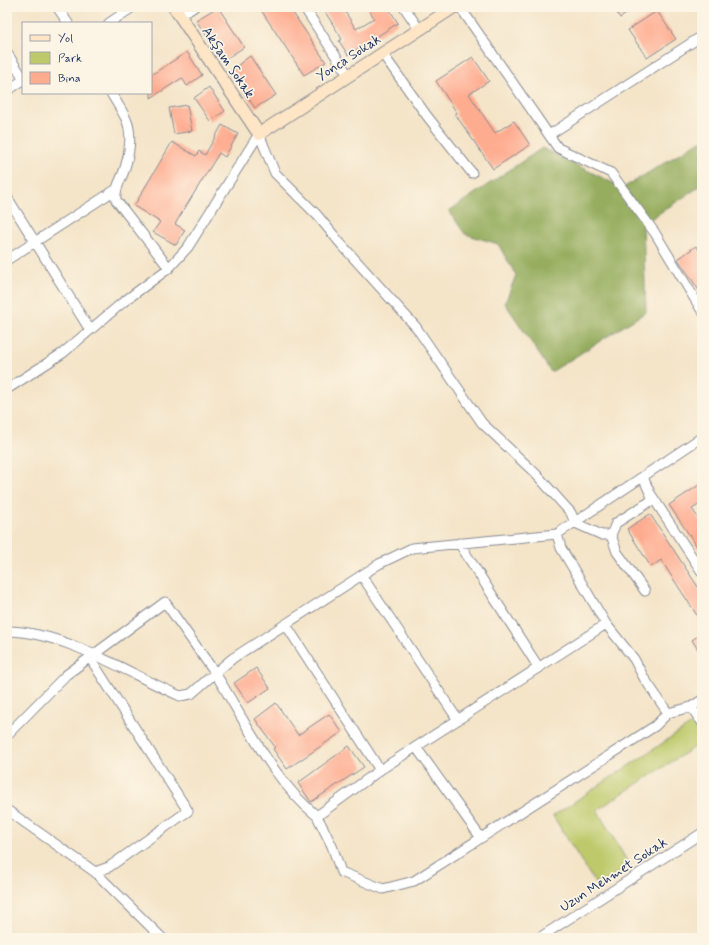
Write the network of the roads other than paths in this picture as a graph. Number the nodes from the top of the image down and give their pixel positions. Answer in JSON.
{"nodes":[{"id":1,"x":57,"y":7,"type":"edge"},
{"id":2,"x":133,"y":7,"type":"edge"},
{"id":3,"x":194,"y":7,"type":"edge"},
{"id":4,"x":304,"y":7,"type":"edge"},
{"id":5,"x":404,"y":7,"type":"edge"},
{"id":6,"x":454,"y":7,"type":"edge"},
{"id":7,"x":460,"y":7,"type":"edge"},
{"id":8,"x":177,"y":12,"type":"edge"},
{"id":9,"x":67,"y":22,"type":"edge"},
{"id":10,"x":110,"y":22,"type":"edge"},
{"id":11,"x":419,"y":29,"type":"junction"},
{"id":12,"x":702,"y":36,"type":"edge"},
{"id":13,"x":7,"y":53,"type":"edge"},
{"id":14,"x":382,"y":53,"type":"junction"},
{"id":15,"x":348,"y":75,"type":"junction"},
{"id":16,"x":22,"y":77,"type":"edge"},
{"id":17,"x":22,"y":80,"type":"edge"},
{"id":18,"x":7,"y":91,"type":"edge"},
{"id":19,"x":111,"y":94,"type":"edge"},
{"id":20,"x":259,"y":134,"type":"junction"},
{"id":21,"x":549,"y":135,"type":"junction"},
{"id":22,"x":472,"y":173,"type":"dead end"},
{"id":23,"x":115,"y":190,"type":"junction"},
{"id":24,"x":7,"y":197,"type":"edge"},
{"id":25,"x":36,"y":242,"type":"junction"},
{"id":26,"x":7,"y":260,"type":"edge"},
{"id":27,"x":169,"y":268,"type":"junction"},
{"id":28,"x":702,"y":311,"type":"edge"},
{"id":29,"x":90,"y":330,"type":"junction"},
{"id":30,"x":7,"y":389,"type":"edge"},
{"id":31,"x":702,"y":437,"type":"edge"},
{"id":32,"x":642,"y":477,"type":"junction"},
{"id":33,"x":654,"y":498,"type":"junction"},
{"id":34,"x":575,"y":523,"type":"junction"},
{"id":35,"x":557,"y":534,"type":"junction"},
{"id":36,"x":611,"y":535,"type":"junction"},
{"id":37,"x":459,"y":543,"type":"junction"},
{"id":38,"x":702,"y":572,"type":"edge"},
{"id":39,"x":362,"y":576,"type":"junction"},
{"id":40,"x":645,"y":591,"type":"dead end"},
{"id":41,"x":606,"y":624,"type":"junction"},
{"id":42,"x":286,"y":625,"type":"junction"},
{"id":43,"x":7,"y":631,"type":"edge"},
{"id":44,"x":92,"y":656,"type":"junction"},
{"id":45,"x":538,"y":668,"type":"junction"},
{"id":46,"x":215,"y":673,"type":"junction"},
{"id":47,"x":702,"y":700,"type":"edge"},
{"id":48,"x":691,"y":708,"type":"junction"},
{"id":49,"x":668,"y":713,"type":"junction"},
{"id":50,"x":458,"y":720,"type":"junction"},
{"id":51,"x":702,"y":722,"type":"edge"},
{"id":52,"x":7,"y":735,"type":"edge"},
{"id":53,"x":416,"y":747,"type":"junction"},
{"id":54,"x":380,"y":770,"type":"junction"},
{"id":55,"x":7,"y":810,"type":"edge"},
{"id":56,"x":317,"y":816,"type":"junction"},
{"id":57,"x":702,"y":833,"type":"edge"},
{"id":58,"x":481,"y":838,"type":"junction"},
{"id":59,"x":95,"y":872,"type":"junction"},
{"id":60,"x":162,"y":938,"type":"edge"},
{"id":61,"x":539,"y":938,"type":"edge"}],
"edges":[{"from":1,"to":9,"type":"street"},
{"from":2,"to":10,"type":"street"},
{"from":3,"to":8,"type":"street"},
{"from":4,"to":15,"type":"street"},
{"from":5,"to":11,"type":"street"},
{"from":6,"to":11,"type":"street","name":"Yonca Sokak"},
{"from":7,"to":21,"type":"street"},
{"from":8,"to":20,"type":"street","name":"Akşam Sokak"},
{"from":11,"to":14,"type":"street","name":"Yonca Sokak"},
{"from":12,"to":21,"type":"street"},
{"from":13,"to":16,"type":"street"},
{"from":14,"to":15,"type":"street","name":"Yonca Sokak"},
{"from":14,"to":22,"type":"street"},
{"from":15,"to":20,"type":"street","name":"Yonca Sokak"},
{"from":17,"to":18,"type":"street"},
{"from":19,"to":23,"type":"street"},
{"from":20,"to":27,"type":"street"},
{"from":20,"to":34,"type":"street"},
{"from":21,"to":28,"type":"street"},
{"from":23,"to":25,"type":"street"},
{"from":23,"to":27,"type":"street"},
{"from":24,"to":25,"type":"street"},
{"from":25,"to":26,"type":"street"},
{"from":25,"to":29,"type":"street"},
{"from":27,"to":29,"type":"street"},
{"from":29,"to":30,"type":"street"},
{"from":31,"to":32,"type":"street"},
{"from":32,"to":33,"type":"street"},
{"from":32,"to":34,"type":"street"},
{"from":33,"to":36,"type":"street"},
{"from":33,"to":38,"type":"street"},
{"from":34,"to":35,"type":"street"},
{"from":34,"to":36,"type":"street"},
{"from":35,"to":37,"type":"street"},
{"from":35,"to":41,"type":"street"},
{"from":36,"to":40,"type":"street"},
{"from":37,"to":39,"type":"street"},
{"from":37,"to":45,"type":"street"},
{"from":39,"to":42,"type":"street"},
{"from":39,"to":50,"type":"street"},
{"from":41,"to":45,"type":"street"},
{"from":41,"to":49,"type":"street"},
{"from":42,"to":46,"type":"street"},
{"from":42,"to":54,"type":"street"},
{"from":43,"to":44,"type":"street"},
{"from":44,"to":46,"type":"street"},
{"from":44,"to":46,"type":"street"},
{"from":44,"to":52,"type":"street"},
{"from":44,"to":59,"type":"street"},
{"from":45,"to":50,"type":"street"},
{"from":46,"to":56,"type":"street"},
{"from":47,"to":48,"type":"street"},
{"from":48,"to":49,"type":"street"},
{"from":48,"to":51,"type":"street"},
{"from":49,"to":58,"type":"street"},
{"from":50,"to":53,"type":"street"},
{"from":53,"to":54,"type":"street"},
{"from":53,"to":58,"type":"street"},
{"from":54,"to":56,"type":"street"},
{"from":55,"to":59,"type":"street"},
{"from":56,"to":58,"type":"street"},
{"from":57,"to":61,"type":"street","name":"Uzun Mehmet Sokak"},
{"from":59,"to":60,"type":"street"}]}
